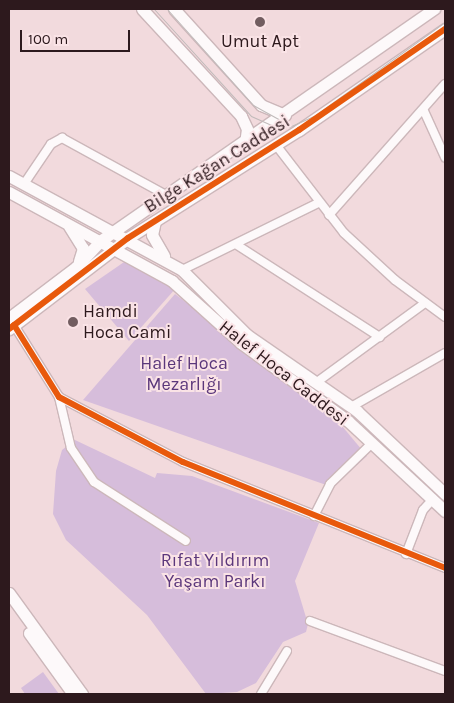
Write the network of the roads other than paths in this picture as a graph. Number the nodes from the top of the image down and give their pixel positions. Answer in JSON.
{"nodes":[{"id":1,"x":142,"y":9,"type":"edge"},
{"id":2,"x":174,"y":9,"type":"edge"},
{"id":3,"x":434,"y":9,"type":"edge"},
{"id":4,"x":445,"y":29,"type":"edge"},
{"id":5,"x":445,"y":84,"type":"edge"},
{"id":6,"x":424,"y":111,"type":"junction"},
{"id":7,"x":285,"y":115,"type":"junction"},
{"id":8,"x":245,"y":143,"type":"junction"},
{"id":9,"x":276,"y":145,"type":"junction"},
{"id":10,"x":445,"y":157,"type":"edge"},
{"id":11,"x":9,"y":176,"type":"edge"},
{"id":12,"x":24,"y":184,"type":"junction"},
{"id":13,"x":9,"y":192,"type":"edge"},
{"id":14,"x":166,"y":195,"type":"junction"},
{"id":15,"x":318,"y":202,"type":"junction"},
{"id":16,"x":329,"y":215,"type":"junction"},
{"id":17,"x":154,"y":221,"type":"junction"},
{"id":18,"x":67,"y":223,"type":"junction"},
{"id":19,"x":114,"y":230,"type":"junction"},
{"id":20,"x":128,"y":238,"type":"junction"},
{"id":21,"x":100,"y":241,"type":"junction"},
{"id":22,"x":237,"y":245,"type":"junction"},
{"id":23,"x":113,"y":248,"type":"junction"},
{"id":24,"x":167,"y":259,"type":"junction"},
{"id":25,"x":76,"y":267,"type":"junction"},
{"id":26,"x":182,"y":270,"type":"junction"},
{"id":27,"x":425,"y":303,"type":"junction"},
{"id":28,"x":445,"y":317,"type":"edge"},
{"id":29,"x":10,"y":324,"type":"edge"},
{"id":30,"x":380,"y":337,"type":"junction"},
{"id":31,"x":445,"y":352,"type":"edge"},
{"id":32,"x":317,"y":382,"type":"junction"},
{"id":33,"x":59,"y":397,"type":"junction"},
{"id":34,"x":352,"y":407,"type":"junction"},
{"id":35,"x":372,"y":442,"type":"junction"},
{"id":36,"x":445,"y":494,"type":"edge"},
{"id":37,"x":433,"y":499,"type":"junction"},
{"id":38,"x":445,"y":510,"type":"edge"},
{"id":39,"x":314,"y":516,"type":"junction"},
{"id":40,"x":186,"y":541,"type":"dead end"},
{"id":41,"x":406,"y":554,"type":"junction"},
{"id":42,"x":445,"y":568,"type":"edge"},
{"id":43,"x":9,"y":592,"type":"edge"},
{"id":44,"x":9,"y":606,"type":"edge"},
{"id":45,"x":310,"y":621,"type":"dead end"},
{"id":46,"x":286,"y":651,"type":"dead end"},
{"id":47,"x":445,"y":671,"type":"edge"},
{"id":48,"x":73,"y":694,"type":"edge"},
{"id":49,"x":82,"y":694,"type":"edge"},
{"id":50,"x":261,"y":694,"type":"edge"}],
"edges":[{"from":1,"to":8,"type":"street"},
{"from":2,"to":7,"type":"street"},
{"from":3,"to":7,"type":"street","name":"Bilge Kağan Caddesi"},
{"from":4,"to":9,"type":"street","name":"Bilge Kağan Caddesi"},
{"from":5,"to":6,"type":"street"},
{"from":6,"to":10,"type":"street"},
{"from":6,"to":16,"type":"street"},
{"from":7,"to":8,"type":"street","name":"Bilge Kağan Caddesi"},
{"from":8,"to":14,"type":"street","name":"Bilge Kağan Caddesi"},
{"from":9,"to":15,"type":"street"},
{"from":9,"to":17,"type":"street","name":"Bilge Kağan Caddesi"},
{"from":11,"to":12,"type":"street","name":"Halef Hoca Caddesi"},
{"from":12,"to":14,"type":"street"},
{"from":12,"to":19,"type":"street","name":"Halef Hoca Caddesi"},
{"from":13,"to":18,"type":"street","name":"Halef Hoca Caddesi"},
{"from":14,"to":19,"type":"street","name":"Bilge Kağan Caddesi"},
{"from":15,"to":16,"type":"street"},
{"from":15,"to":22,"type":"street"},
{"from":16,"to":27,"type":"street"},
{"from":17,"to":20,"type":"street","name":"Bilge Kağan Caddesi"},
{"from":17,"to":24,"type":"street"},
{"from":18,"to":21,"type":"street","name":"Halef Hoca Caddesi"},
{"from":18,"to":25,"type":"street"},
{"from":19,"to":20,"type":"street","name":"Halef Hoca Caddesi"},
{"from":19,"to":21,"type":"street","name":"Bilge Kağan Caddesi"},
{"from":20,"to":23,"type":"street","name":"Bilge Kağan Caddesi"},
{"from":20,"to":24,"type":"street","name":"Halef Hoca Caddesi"},
{"from":21,"to":23,"type":"street","name":"Halef Hoca Caddesi"},
{"from":21,"to":25,"type":"street","name":"Bilge Kağan Caddesi"},
{"from":22,"to":26,"type":"street"},
{"from":22,"to":30,"type":"street"},
{"from":23,"to":29,"type":"street","name":"Bilge Kağan Caddesi"},
{"from":23,"to":35,"type":"street","name":"Halef Hoca Caddesi"},
{"from":24,"to":26,"type":"street","name":"Halef Hoca Caddesi"},
{"from":25,"to":29,"type":"street","name":"Bilge Kağan Caddesi"},
{"from":26,"to":32,"type":"street","name":"Halef Hoca Caddesi"},
{"from":27,"to":28,"type":"street"},
{"from":27,"to":30,"type":"street"},
{"from":29,"to":33,"type":"street"},
{"from":30,"to":32,"type":"street"},
{"from":31,"to":34,"type":"street"},
{"from":32,"to":34,"type":"street","name":"Halef Hoca Caddesi"},
{"from":33,"to":39,"type":"street"},
{"from":33,"to":40,"type":"street"},
{"from":34,"to":36,"type":"street","name":"Halef Hoca Caddesi"},
{"from":35,"to":37,"type":"street","name":"Halef Hoca Caddesi"},
{"from":35,"to":39,"type":"street"},
{"from":37,"to":38,"type":"street","name":"Halef Hoca Caddesi"},
{"from":37,"to":41,"type":"street"},
{"from":39,"to":41,"type":"street"},
{"from":41,"to":42,"type":"street"},
{"from":43,"to":49,"type":"street"},
{"from":44,"to":48,"type":"street"},
{"from":45,"to":47,"type":"street"},
{"from":46,"to":50,"type":"street"}]}
